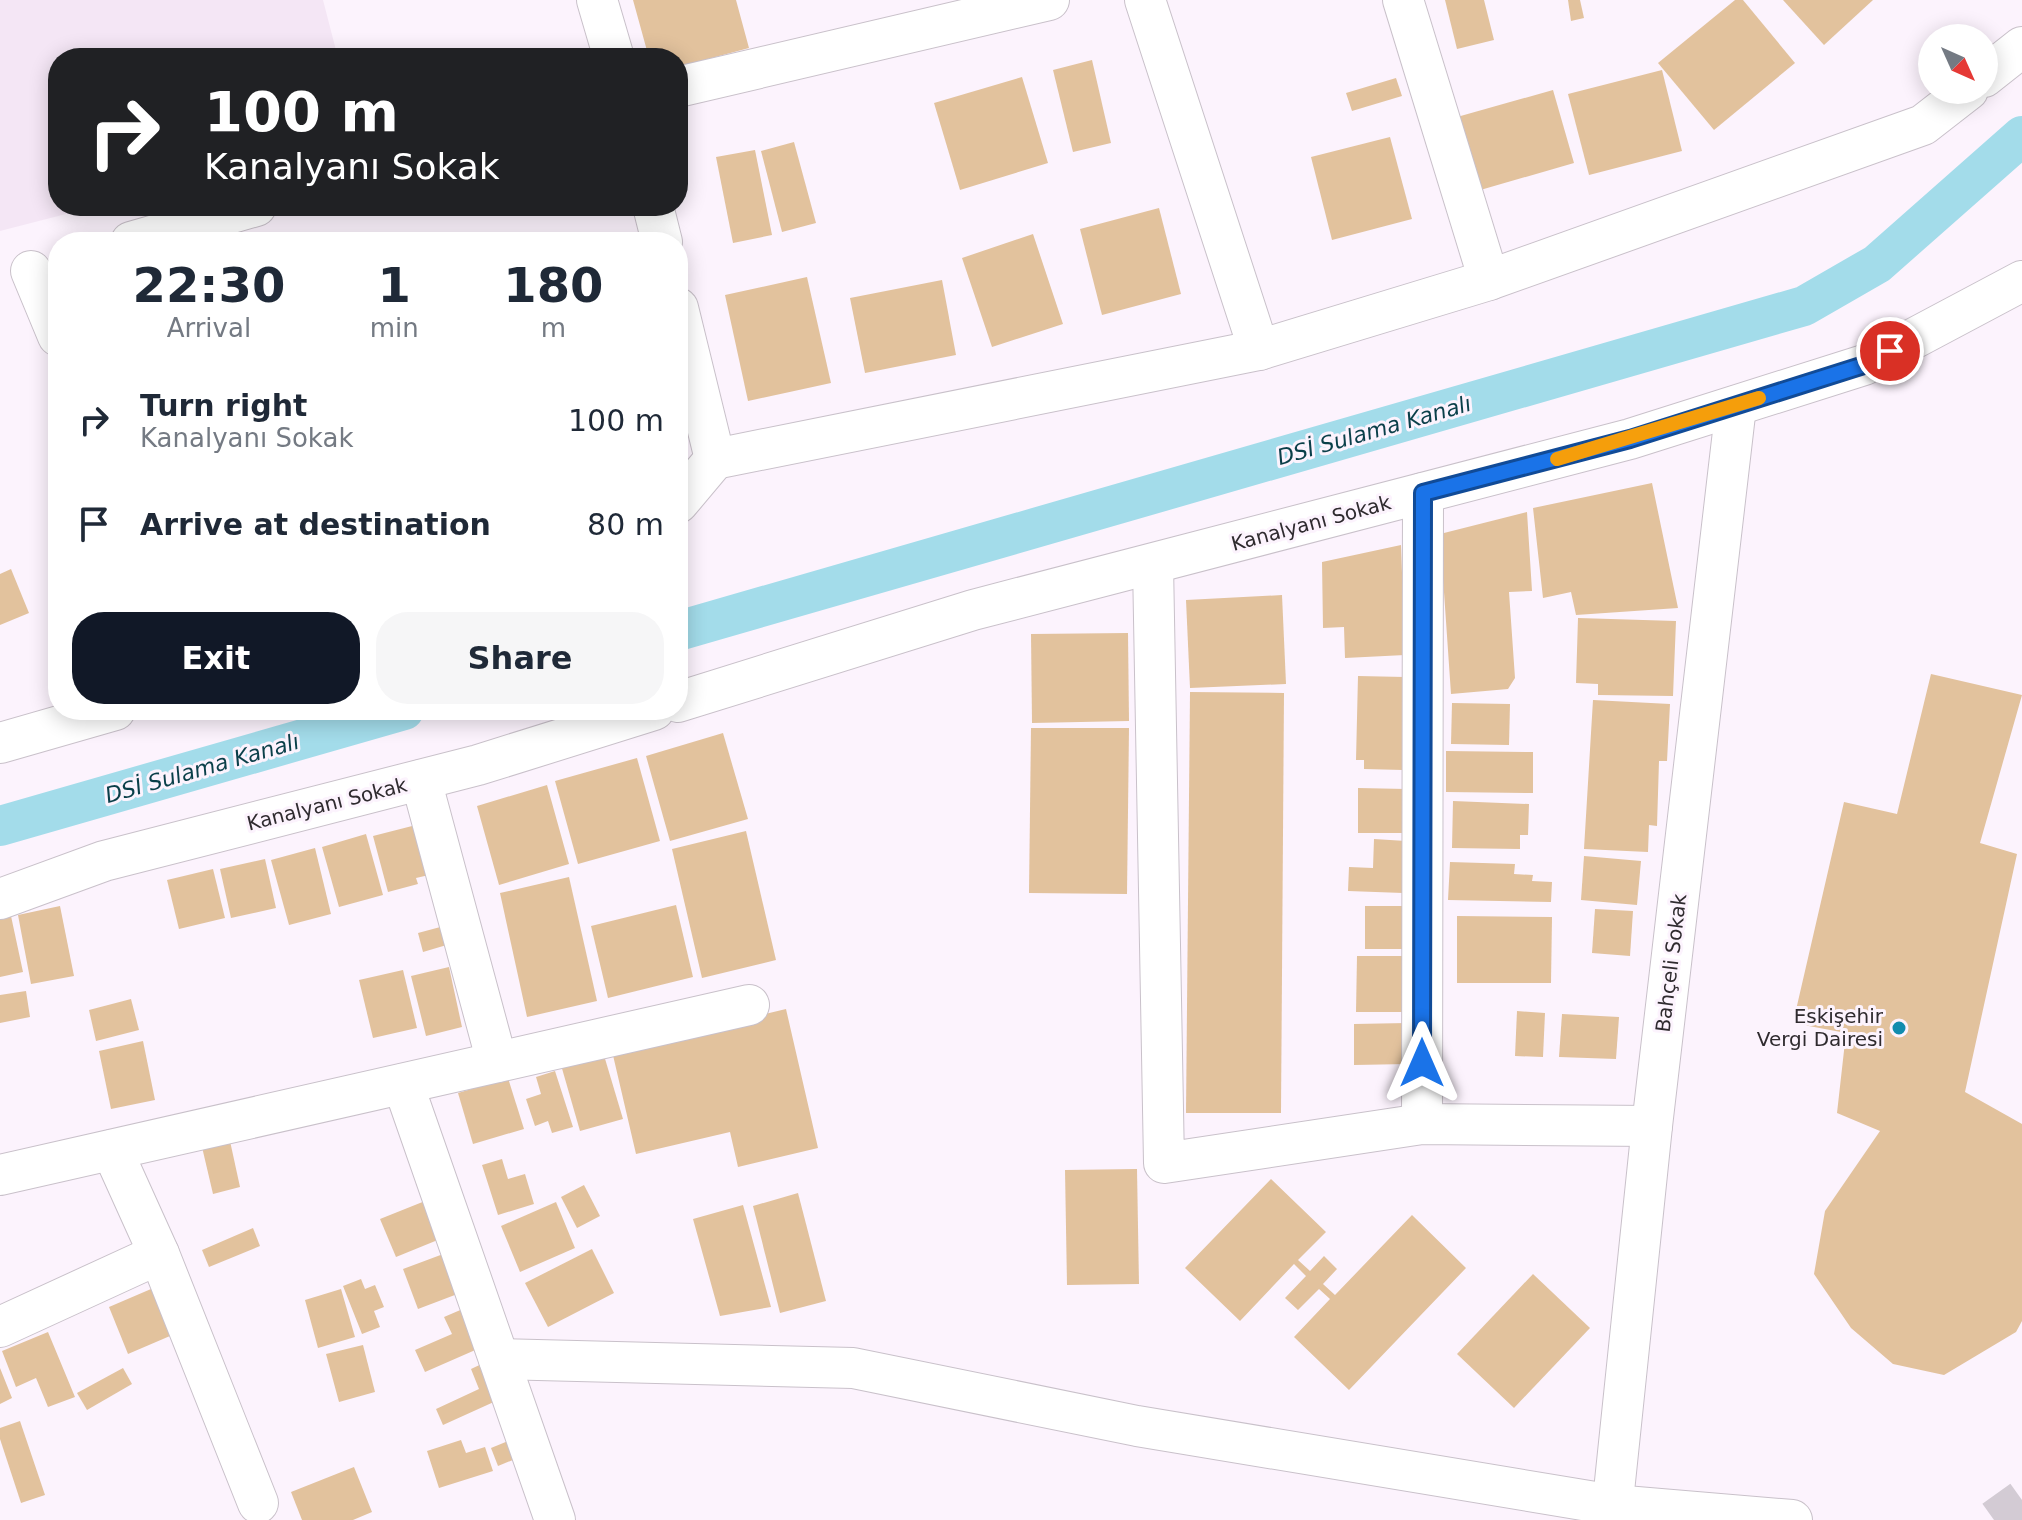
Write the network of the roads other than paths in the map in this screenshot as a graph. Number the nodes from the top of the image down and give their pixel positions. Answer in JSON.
{"nodes":[{"id":1,"x":597,"y":0,"type":"edge"},
{"id":2,"x":1049,"y":0,"type":"edge"},
{"id":3,"x":1145,"y":0,"type":"edge"},
{"id":4,"x":1403,"y":0,"type":"edge"},
{"id":5,"x":2022,"y":47,"type":"edge"},
{"id":6,"x":611,"y":48,"type":"edge"},
{"id":7,"x":1998,"y":66,"type":"edge"},
{"id":8,"x":688,"y":85,"type":"edge"},
{"id":9,"x":1950,"y":104,"type":"edge"},
{"id":10,"x":221,"y":216,"type":"edge"},
{"id":11,"x":166,"y":232,"type":"edge"},
{"id":12,"x":30,"y":271,"type":"edge"},
{"id":13,"x":1489,"y":280,"type":"junction"},
{"id":14,"x":2022,"y":281,"type":"edge"},
{"id":15,"x":48,"y":313,"type":"edge"},
{"id":16,"x":688,"y":349,"type":"edge"},
{"id":17,"x":1259,"y":350,"type":"junction"},
{"id":18,"x":1736,"y":406,"type":"junction"},
{"id":19,"x":715,"y":459,"type":"junction"},
{"id":20,"x":688,"y":491,"type":"edge"},
{"id":21,"x":1423,"y":493,"type":"junction"},
{"id":22,"x":1153,"y":564,"type":"junction"},
{"id":23,"x":688,"y":699,"type":"edge"},
{"id":24,"x":80,"y":720,"type":"edge"},
{"id":25,"x":621,"y":720,"type":"edge"},
{"id":26,"x":0,"y":743,"type":"edge"},
{"id":27,"x":421,"y":780,"type":"junction"},
{"id":28,"x":0,"y":899,"type":"edge"},
{"id":29,"x":749,"y":1005,"type":"dead end"},
{"id":30,"x":497,"y":1062,"type":"junction"},
{"id":31,"x":403,"y":1084,"type":"junction"},
{"id":32,"x":1422,"y":1124,"type":"junction"},
{"id":33,"x":1652,"y":1126,"type":"junction"},
{"id":34,"x":112,"y":1150,"type":"junction"},
{"id":35,"x":0,"y":1175,"type":"edge"},
{"id":36,"x":159,"y":1254,"type":"junction"},
{"id":37,"x":0,"y":1327,"type":"edge"},
{"id":38,"x":499,"y":1359,"type":"junction"},
{"id":39,"x":258,"y":1503,"type":"dead end"},
{"id":40,"x":1612,"y":1512,"type":"edge"},
{"id":41,"x":555,"y":1520,"type":"edge"},
{"id":42,"x":1792,"y":1520,"type":"edge"}],
"edges":[{"from":1,"to":6,"type":"street"},
{"from":2,"to":8,"type":"street"},
{"from":3,"to":17,"type":"street"},
{"from":4,"to":13,"type":"street"},
{"from":5,"to":7,"type":"street"},
{"from":9,"to":13,"type":"street"},
{"from":10,"to":11,"type":"street"},
{"from":12,"to":15,"type":"street"},
{"from":13,"to":17,"type":"street"},
{"from":14,"to":18,"type":"street","name":"Kanalyanı Sokak"},
{"from":16,"to":19,"type":"street"},
{"from":17,"to":19,"type":"street"},
{"from":18,"to":21,"type":"street","name":"Kanalyanı Sokak"},
{"from":18,"to":33,"type":"street","name":"Bahçeli Sokak"},
{"from":19,"to":20,"type":"street"},
{"from":21,"to":22,"type":"street","name":"Kanalyanı Sokak"},
{"from":21,"to":32,"type":"street"},
{"from":22,"to":23,"type":"street","name":"Kanalyanı Sokak"},
{"from":22,"to":32,"type":"street"},
{"from":24,"to":26,"type":"street"},
{"from":25,"to":27,"type":"street","name":"Kanalyanı Sokak"},
{"from":27,"to":28,"type":"street","name":"Kanalyanı Sokak"},
{"from":27,"to":30,"type":"street"},
{"from":29,"to":30,"type":"street"},
{"from":30,"to":31,"type":"street"},
{"from":31,"to":34,"type":"street"},
{"from":31,"to":38,"type":"street"},
{"from":32,"to":33,"type":"street"},
{"from":33,"to":40,"type":"street","name":"Bahçeli Sokak"},
{"from":34,"to":35,"type":"street"},
{"from":34,"to":36,"type":"street"},
{"from":36,"to":37,"type":"street"},
{"from":36,"to":39,"type":"street"},
{"from":38,"to":40,"type":"street"},
{"from":38,"to":41,"type":"street"},
{"from":40,"to":42,"type":"street"}]}
